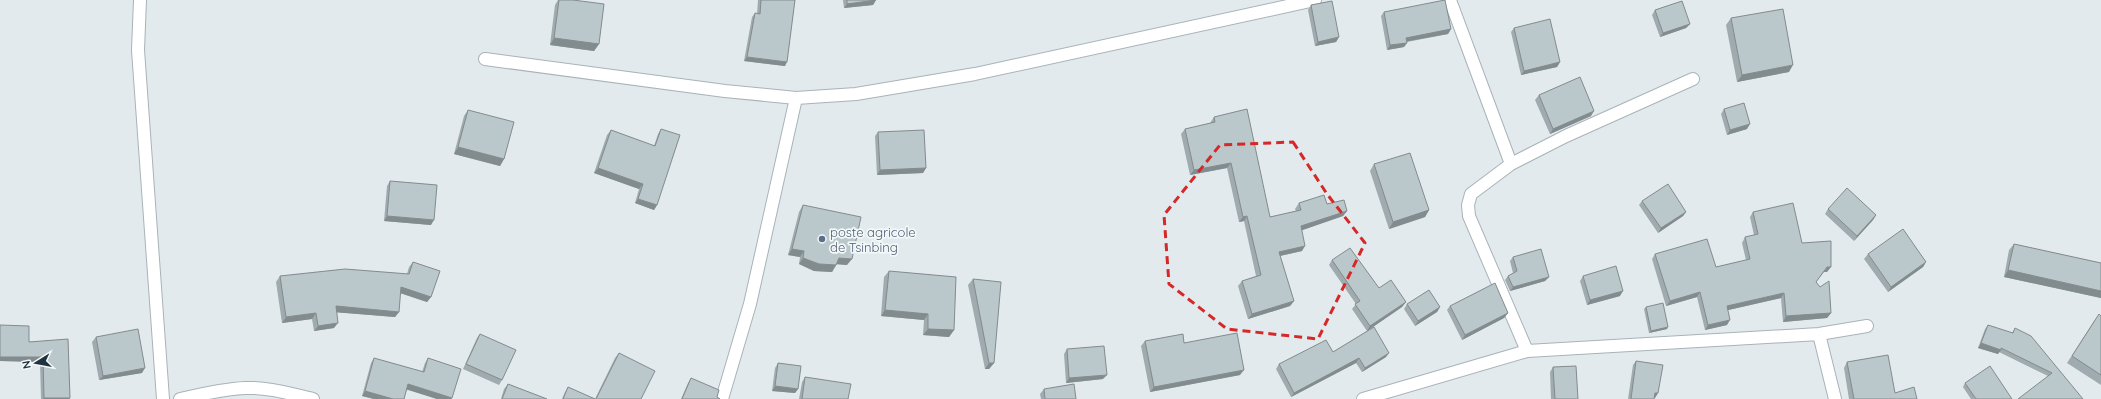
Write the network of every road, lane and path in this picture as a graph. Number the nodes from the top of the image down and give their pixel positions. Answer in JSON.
{"nodes":[{"id":1,"x":140,"y":0,"type":"edge"},
{"id":2,"x":1315,"y":0,"type":"edge"},
{"id":3,"x":1450,"y":0,"type":"edge"},
{"id":4,"x":485,"y":59,"type":"dead end"},
{"id":5,"x":1693,"y":79,"type":"dead end"},
{"id":6,"x":796,"y":98,"type":"junction"},
{"id":7,"x":1511,"y":164,"type":"junction"},
{"id":8,"x":1867,"y":326,"type":"dead end"},
{"id":9,"x":1819,"y":334,"type":"junction"},
{"id":10,"x":1527,"y":351,"type":"junction"},
{"id":11,"x":163,"y":399,"type":"edge"},
{"id":12,"x":180,"y":399,"type":"edge"},
{"id":13,"x":312,"y":399,"type":"edge"},
{"id":14,"x":722,"y":399,"type":"edge"},
{"id":15,"x":1363,"y":399,"type":"edge"},
{"id":16,"x":1835,"y":399,"type":"edge"}],
"edges":[{"from":1,"to":11,"type":"street"},
{"from":2,"to":6,"type":"street"},
{"from":3,"to":7,"type":"street"},
{"from":4,"to":6,"type":"street"},
{"from":5,"to":7,"type":"street"},
{"from":6,"to":14,"type":"street"},
{"from":7,"to":10,"type":"street"},
{"from":8,"to":9,"type":"street"},
{"from":9,"to":10,"type":"street"},
{"from":9,"to":16,"type":"street"},
{"from":10,"to":15,"type":"street"},
{"from":12,"to":13,"type":"street"}]}
